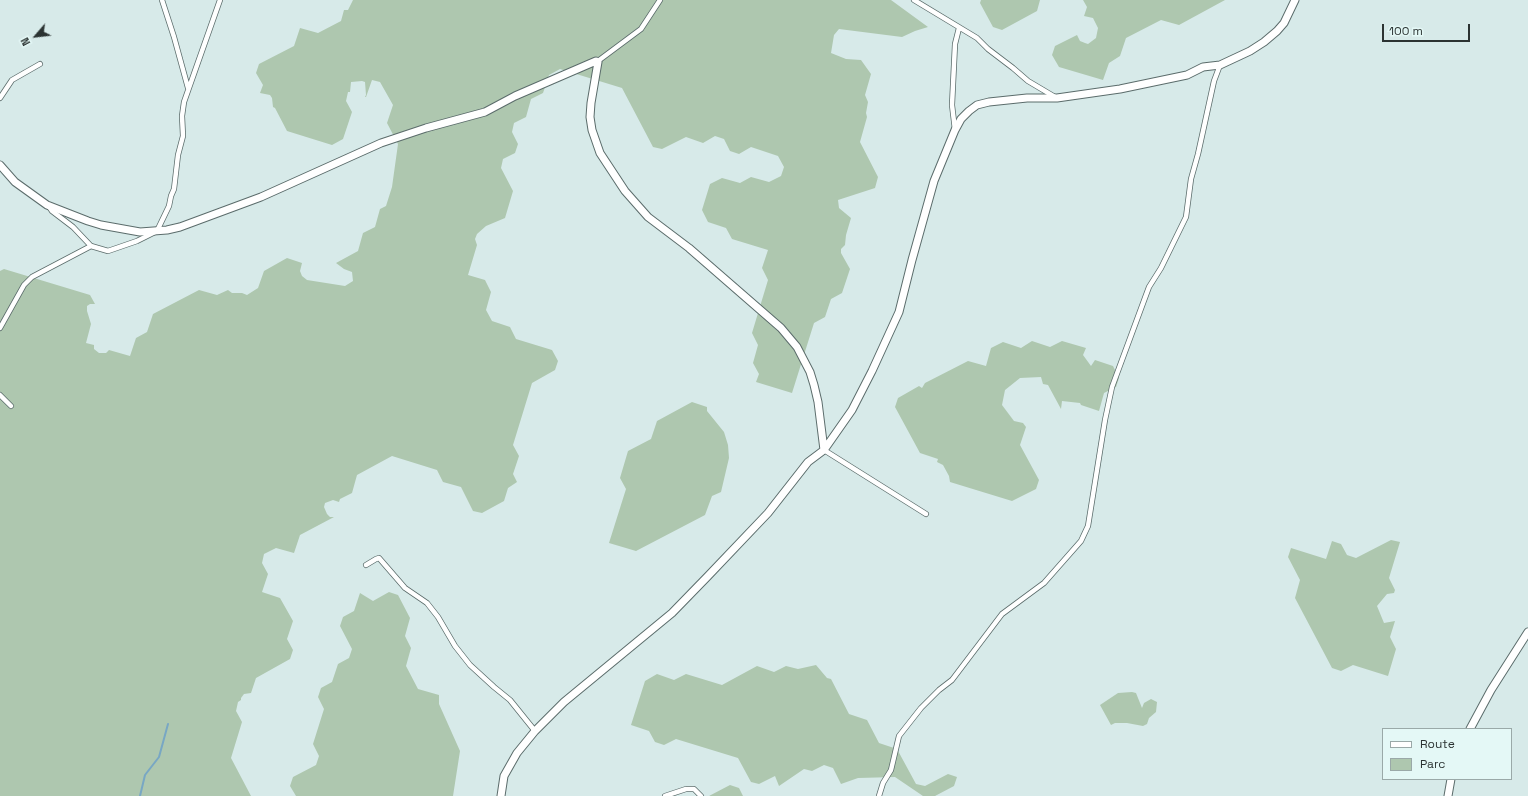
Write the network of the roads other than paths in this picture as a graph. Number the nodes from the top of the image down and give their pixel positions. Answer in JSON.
{"nodes":[{"id":1,"x":162,"y":0,"type":"edge"},
{"id":2,"x":220,"y":0,"type":"edge"},
{"id":3,"x":660,"y":0,"type":"edge"},
{"id":4,"x":914,"y":0,"type":"edge"},
{"id":5,"x":1295,"y":0,"type":"edge"},
{"id":6,"x":959,"y":28,"type":"junction"},
{"id":7,"x":598,"y":61,"type":"junction"},
{"id":8,"x":40,"y":64,"type":"dead end"},
{"id":9,"x":1220,"y":65,"type":"junction"},
{"id":10,"x":188,"y":88,"type":"junction"},
{"id":11,"x":0,"y":98,"type":"edge"},
{"id":12,"x":1057,"y":98,"type":"junction"},
{"id":13,"x":955,"y":130,"type":"junction"},
{"id":14,"x":0,"y":165,"type":"edge"},
{"id":15,"x":47,"y":205,"type":"junction"},
{"id":16,"x":156,"y":231,"type":"junction"},
{"id":17,"x":90,"y":246,"type":"junction"},
{"id":18,"x":0,"y":328,"type":"edge"},
{"id":19,"x":0,"y":395,"type":"edge"},
{"id":20,"x":10,"y":406,"type":"dead end"},
{"id":21,"x":824,"y":450,"type":"junction"},
{"id":22,"x":926,"y":514,"type":"dead end"},
{"id":23,"x":366,"y":565,"type":"dead end"},
{"id":24,"x":1528,"y":632,"type":"edge"},
{"id":25,"x":1471,"y":728,"type":"edge"},
{"id":26,"x":534,"y":731,"type":"junction"},
{"id":27,"x":1451,"y":780,"type":"edge"},
{"id":28,"x":501,"y":796,"type":"edge"},
{"id":29,"x":665,"y":796,"type":"edge"},
{"id":30,"x":701,"y":796,"type":"edge"},
{"id":31,"x":879,"y":796,"type":"edge"},
{"id":32,"x":1448,"y":796,"type":"edge"}],
"edges":[{"from":1,"to":10,"type":"street"},
{"from":2,"to":10,"type":"street"},
{"from":3,"to":7,"type":"street"},
{"from":4,"to":6,"type":"street"},
{"from":5,"to":9,"type":"street"},
{"from":6,"to":12,"type":"street"},
{"from":6,"to":13,"type":"street"},
{"from":7,"to":16,"type":"street"},
{"from":7,"to":21,"type":"street"},
{"from":8,"to":11,"type":"street"},
{"from":9,"to":12,"type":"street"},
{"from":9,"to":31,"type":"street"},
{"from":10,"to":16,"type":"street"},
{"from":12,"to":13,"type":"street"},
{"from":13,"to":21,"type":"street"},
{"from":14,"to":15,"type":"street"},
{"from":15,"to":16,"type":"street"},
{"from":15,"to":17,"type":"street"},
{"from":16,"to":17,"type":"street"},
{"from":17,"to":18,"type":"street"},
{"from":19,"to":20,"type":"street"},
{"from":21,"to":22,"type":"street"},
{"from":21,"to":26,"type":"street"},
{"from":23,"to":26,"type":"street"},
{"from":24,"to":25,"type":"street"},
{"from":26,"to":28,"type":"street"},
{"from":27,"to":32,"type":"street"},
{"from":29,"to":30,"type":"street"}]}
